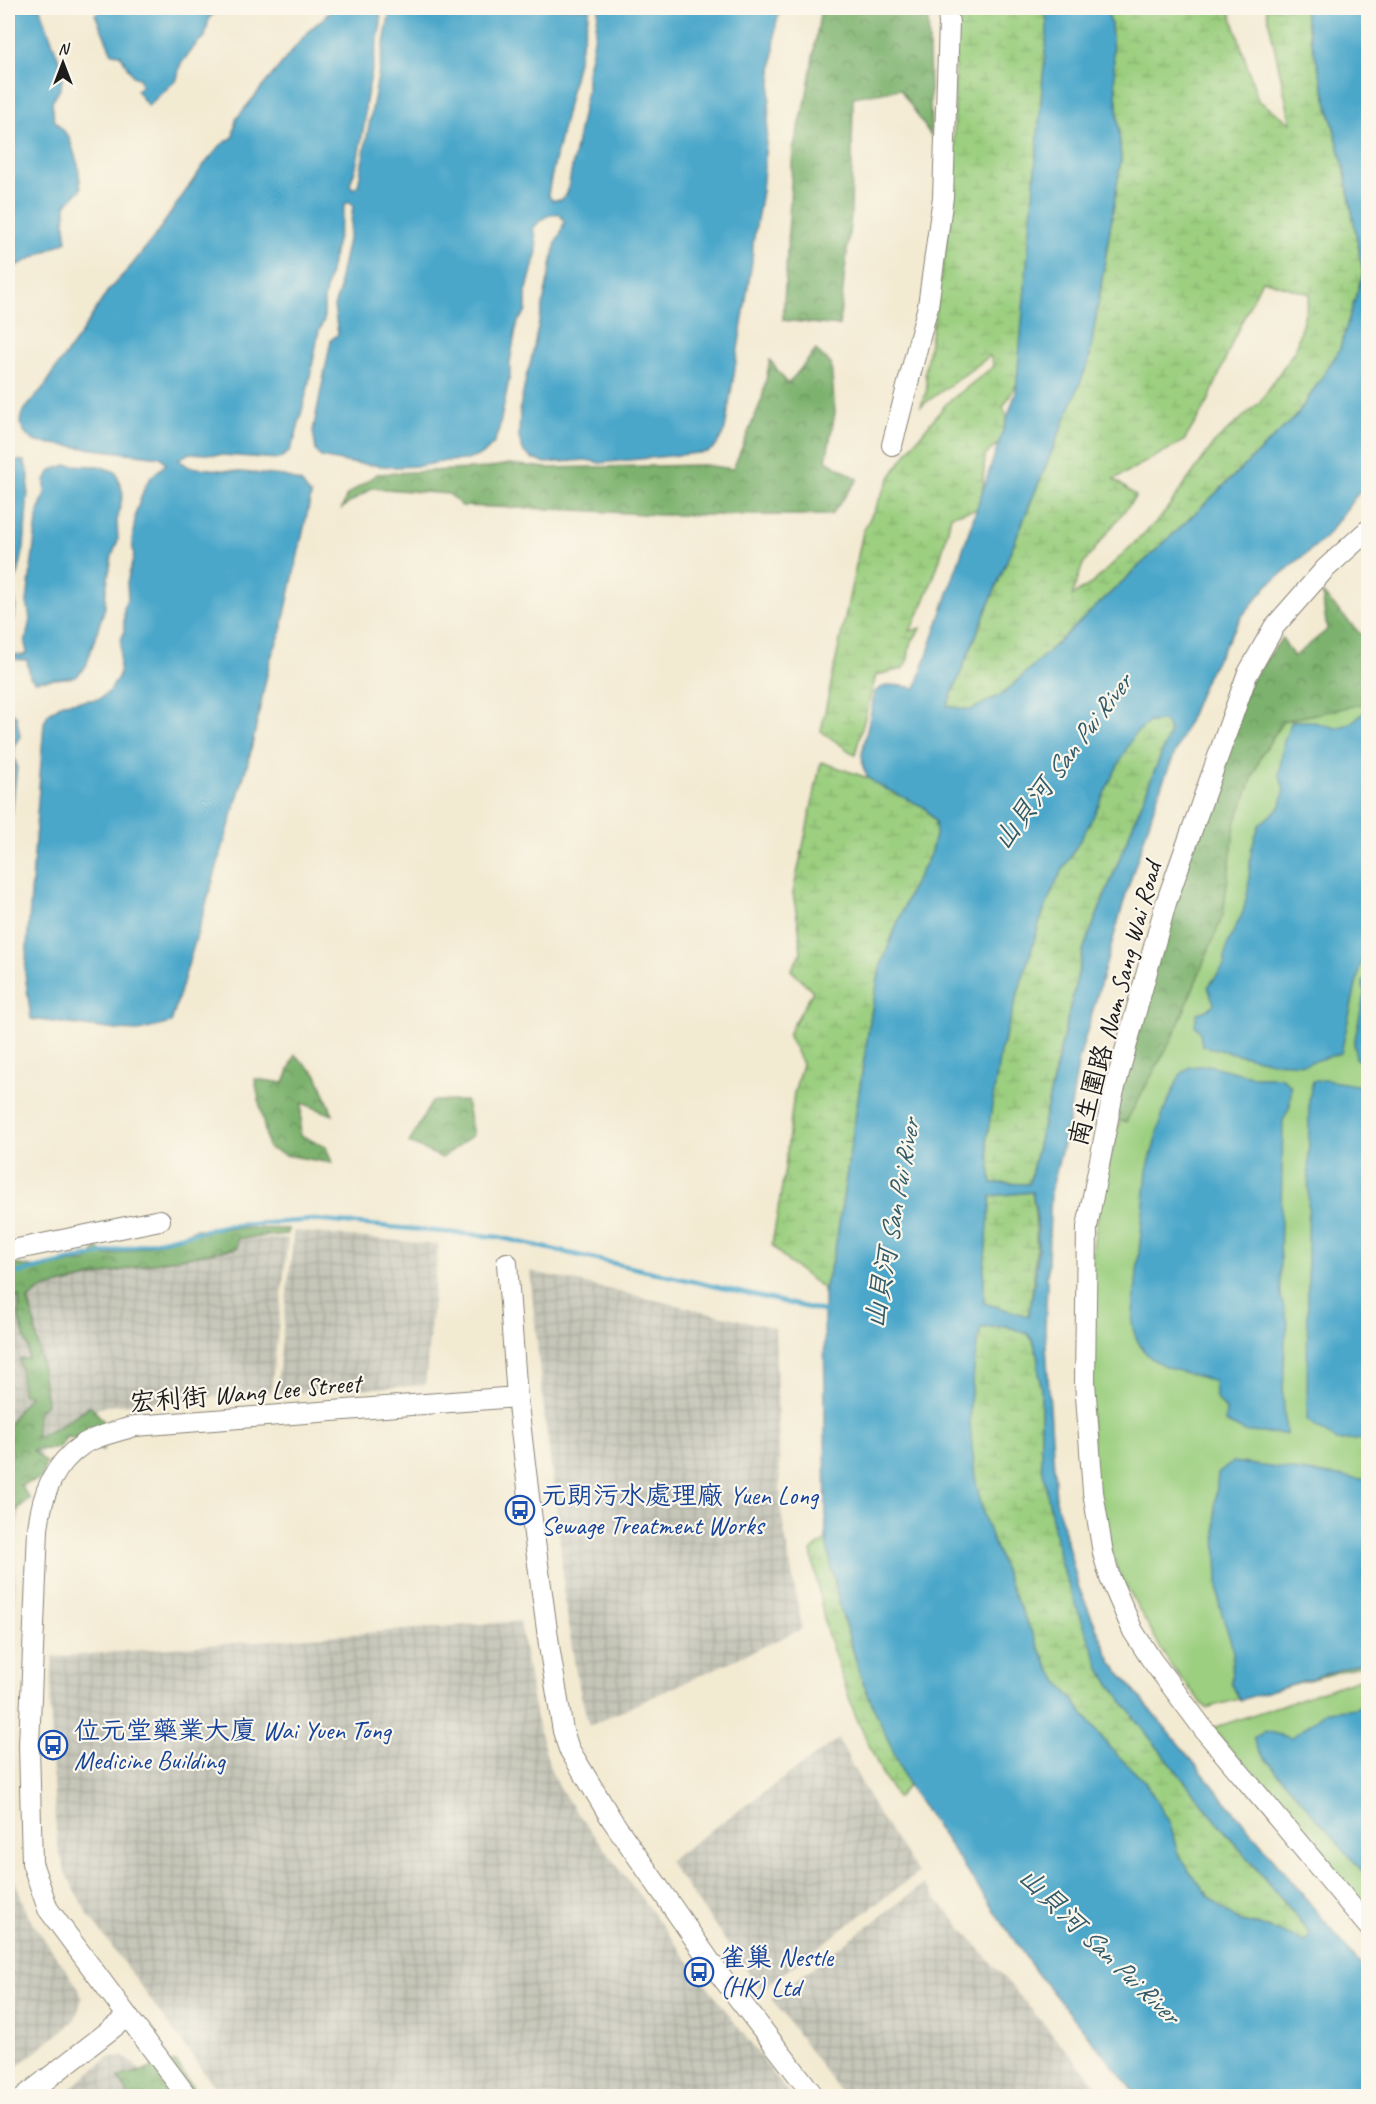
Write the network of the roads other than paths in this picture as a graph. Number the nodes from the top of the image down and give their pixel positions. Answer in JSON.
{"nodes":[{"id":1,"x":947,"y":8,"type":"edge"},
{"id":2,"x":892,"y":445,"type":"dead end"},
{"id":3,"x":1368,"y":530,"type":"edge"},
{"id":4,"x":160,"y":1220,"type":"dead end"},
{"id":5,"x":8,"y":1251,"type":"edge"},
{"id":6,"x":507,"y":1263,"type":"dead end"},
{"id":7,"x":517,"y":1397,"type":"junction"},
{"id":8,"x":1368,"y":1926,"type":"edge"},
{"id":9,"x":127,"y":2017,"type":"junction"},
{"id":10,"x":26,"y":2097,"type":"edge"},
{"id":11,"x":187,"y":2097,"type":"edge"},
{"id":12,"x":814,"y":2097,"type":"edge"}],
"edges":[{"from":1,"to":2,"type":"street"},
{"from":3,"to":8,"type":"street","name":"南生圍路 Nam Sang Wai Road"},
{"from":4,"to":5,"type":"street"},
{"from":6,"to":7,"type":"street"},
{"from":7,"to":9,"type":"street","name":"宏利街 Wang Lee Street"},
{"from":7,"to":12,"type":"street"},
{"from":9,"to":10,"type":"street"},
{"from":9,"to":11,"type":"street","name":"宏利街 Wang Lee Street"}]}
